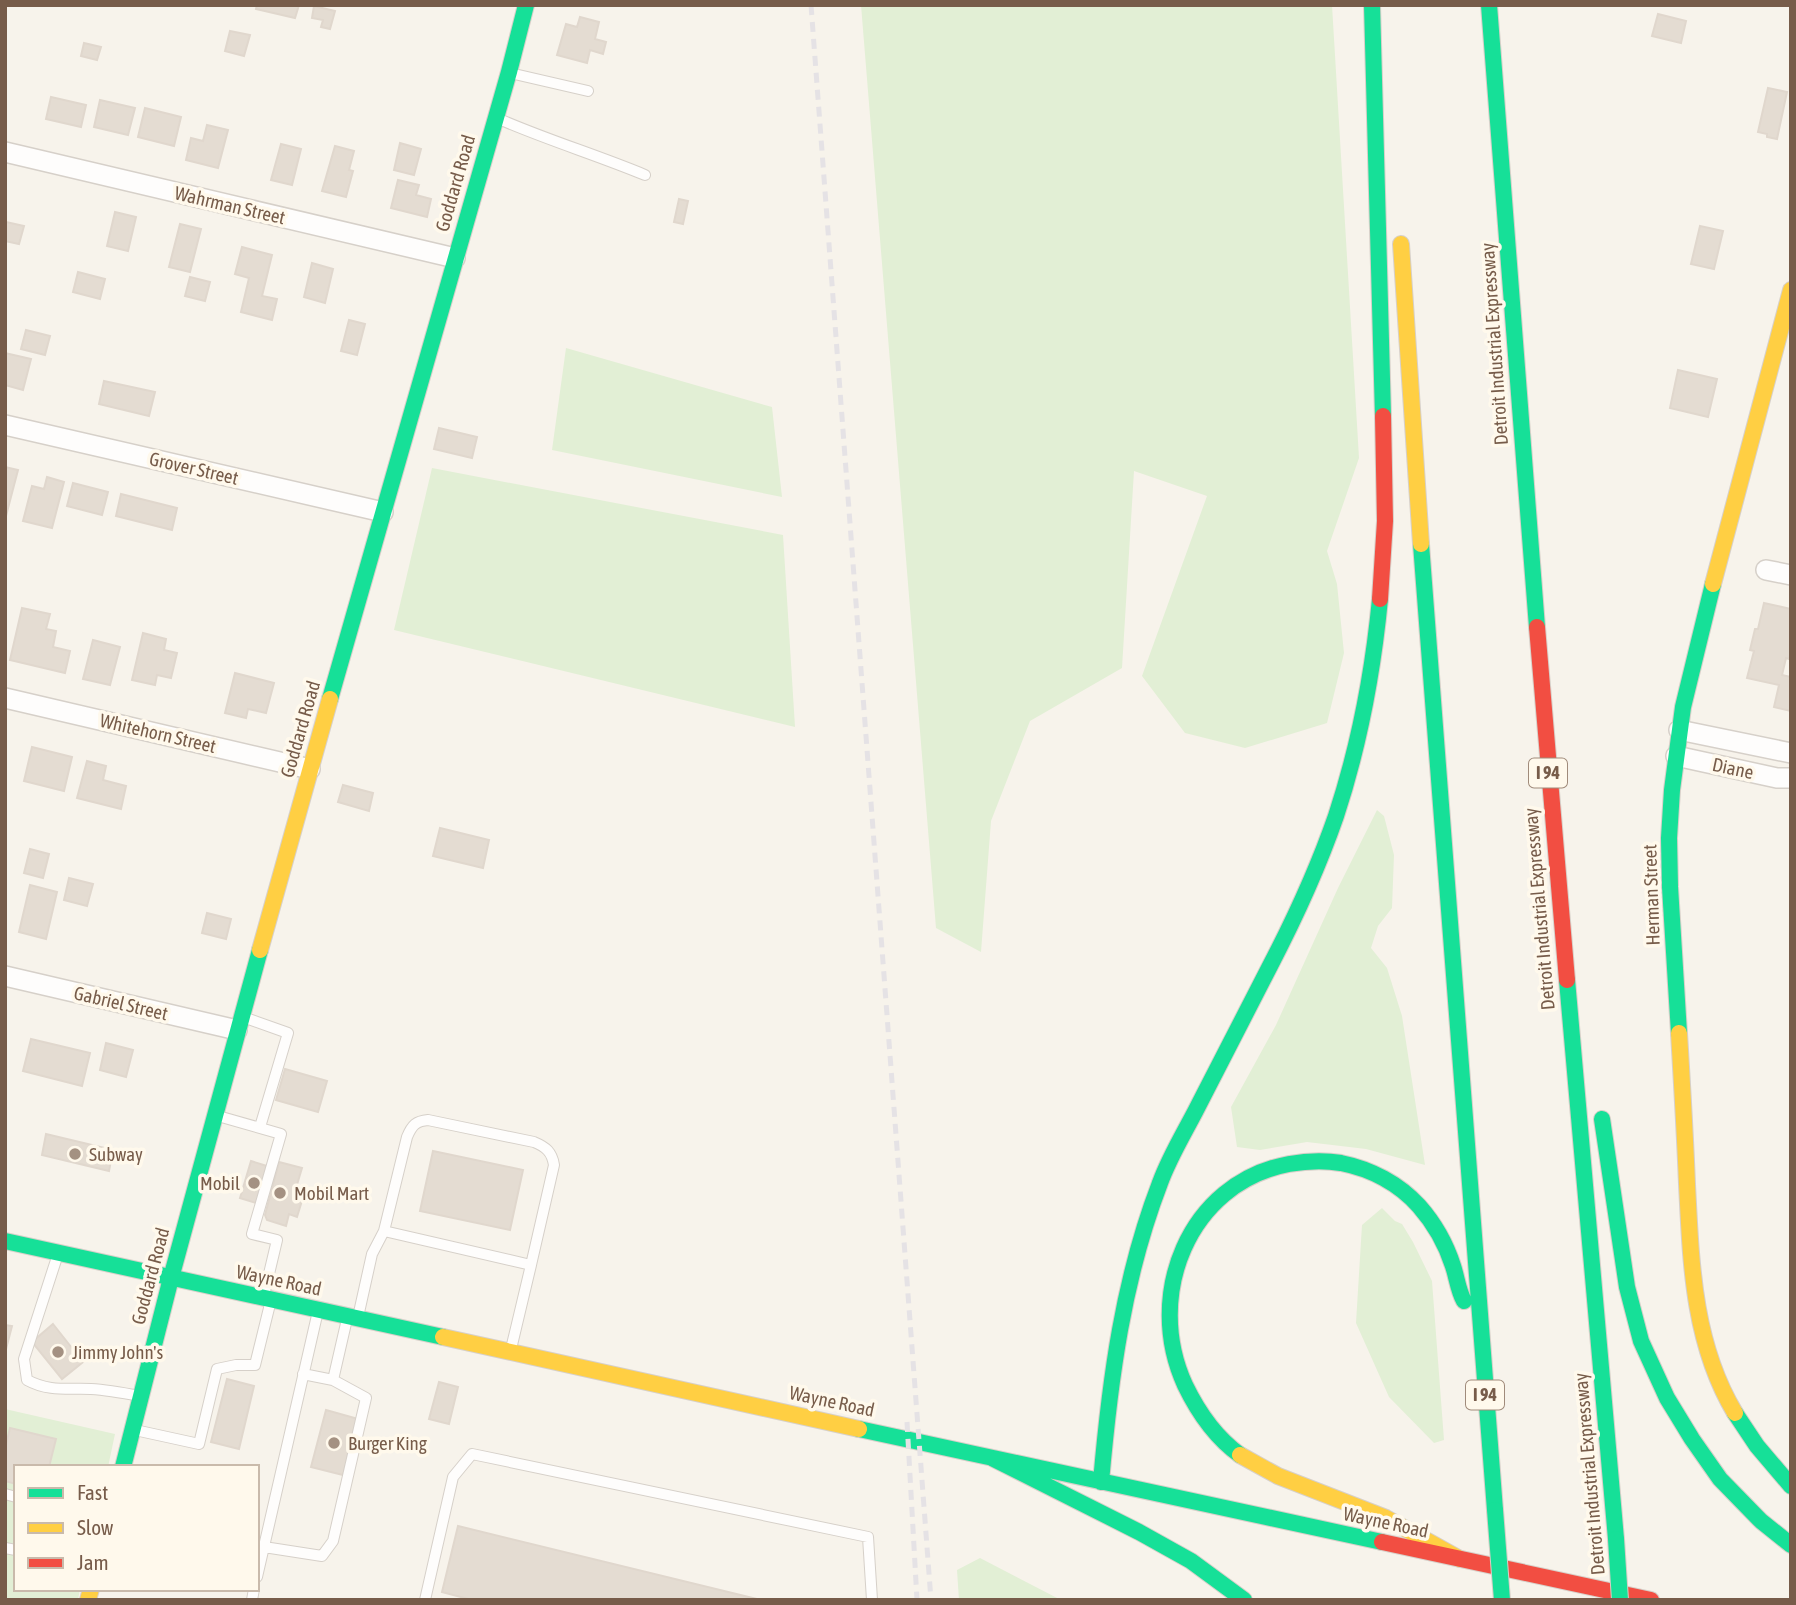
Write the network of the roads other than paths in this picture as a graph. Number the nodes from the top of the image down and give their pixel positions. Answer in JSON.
{"nodes":[{"id":1,"x":526,"y":5,"type":"edge"},
{"id":2,"x":1372,"y":5,"type":"edge"},
{"id":3,"x":1386,"y":5,"type":"edge"},
{"id":4,"x":1489,"y":5,"type":"edge"},
{"id":5,"x":1389,"y":46,"type":"dead end"},
{"id":6,"x":509,"y":72,"type":"junction"},
{"id":7,"x":588,"y":91,"type":"dead end"},
{"id":8,"x":496,"y":118,"type":"junction"},
{"id":9,"x":5,"y":152,"type":"edge"},
{"id":10,"x":645,"y":175,"type":"dead end"},
{"id":11,"x":1400,"y":225,"type":"dead end"},
{"id":12,"x":455,"y":258,"type":"junction"},
{"id":13,"x":1791,"y":290,"type":"edge"},
{"id":14,"x":5,"y":425,"type":"edge"},
{"id":15,"x":383,"y":512,"type":"junction"},
{"id":16,"x":1766,"y":570,"type":"dead end"},
{"id":17,"x":1791,"y":575,"type":"edge"},
{"id":18,"x":5,"y":698,"type":"edge"},
{"id":19,"x":1679,"y":730,"type":"junction"},
{"id":20,"x":1791,"y":753,"type":"edge"},
{"id":21,"x":1546,"y":754,"type":"junction"},
{"id":22,"x":1676,"y":756,"type":"junction"},
{"id":23,"x":310,"y":769,"type":"junction"},
{"id":24,"x":1791,"y":779,"type":"edge"},
{"id":25,"x":1574,"y":868,"type":"dead end"},
{"id":26,"x":5,"y":975,"type":"edge"},
{"id":27,"x":239,"y":1024,"type":"junction"},
{"id":28,"x":1599,"y":1101,"type":"dead end"},
{"id":29,"x":214,"y":1115,"type":"junction"},
{"id":30,"x":260,"y":1128,"type":"junction"},
{"id":31,"x":384,"y":1231,"type":"junction"},
{"id":32,"x":5,"y":1241,"type":"edge"},
{"id":33,"x":58,"y":1253,"type":"junction"},
{"id":34,"x":531,"y":1265,"type":"junction"},
{"id":35,"x":171,"y":1278,"type":"junction"},
{"id":36,"x":267,"y":1299,"type":"junction"},
{"id":37,"x":318,"y":1310,"type":"junction"},
{"id":38,"x":353,"y":1318,"type":"junction"},
{"id":39,"x":1480,"y":1325,"type":"junction"},
{"id":40,"x":510,"y":1352,"type":"junction"},
{"id":41,"x":303,"y":1374,"type":"junction"},
{"id":42,"x":333,"y":1380,"type":"junction"},
{"id":43,"x":141,"y":1396,"type":"junction"},
{"id":44,"x":133,"y":1429,"type":"junction"},
{"id":45,"x":992,"y":1458,"type":"junction"},
{"id":46,"x":124,"y":1465,"type":"edge"},
{"id":47,"x":1101,"y":1482,"type":"junction"},
{"id":48,"x":1791,"y":1486,"type":"edge"},
{"id":49,"x":1791,"y":1545,"type":"edge"},
{"id":50,"x":264,"y":1547,"type":"junction"},
{"id":51,"x":1460,"y":1559,"type":"junction"},
{"id":52,"x":259,"y":1568,"type":"edge"},
{"id":53,"x":425,"y":1600,"type":"edge"},
{"id":54,"x":872,"y":1600,"type":"edge"},
{"id":55,"x":1244,"y":1600,"type":"edge"},
{"id":56,"x":1502,"y":1600,"type":"edge"},
{"id":57,"x":1620,"y":1600,"type":"edge"},
{"id":58,"x":1651,"y":1600,"type":"edge"}],
"edges":[{"from":1,"to":6,"type":"main road","name":"Goddard Road"},
{"from":2,"to":47,"type":"main road"},
{"from":3,"to":5,"type":"main road"},
{"from":4,"to":21,"type":"main road","name":"Detroit Industrial Expressway","number":"I 94"},
{"from":6,"to":7,"type":"lane"},
{"from":6,"to":8,"type":"main road","name":"Goddard Road"},
{"from":8,"to":10,"type":"lane"},
{"from":8,"to":12,"type":"main road","name":"Goddard Road"},
{"from":9,"to":12,"type":"street","name":"Wahrman Street"},
{"from":11,"to":39,"type":"main road","number":"I 94"},
{"from":12,"to":15,"type":"main road","name":"Goddard Road"},
{"from":13,"to":19,"type":"main road","name":"Herman Street"},
{"from":14,"to":15,"type":"street","name":"Grover Street"},
{"from":15,"to":23,"type":"main road","name":"Goddard Road"},
{"from":16,"to":17,"type":"street"},
{"from":18,"to":23,"type":"street","name":"Whitehorn Street"},
{"from":19,"to":20,"type":"street","name":"Diane"},
{"from":19,"to":22,"type":"main road","name":"Herman Street"},
{"from":21,"to":25,"type":"main road"},
{"from":21,"to":57,"type":"main road","name":"Detroit Industrial Expressway","number":"I 94","bridge":true},
{"from":22,"to":24,"type":"street","name":"Diane"},
{"from":22,"to":48,"type":"main road","name":"Herman Street"},
{"from":23,"to":27,"type":"main road","name":"Goddard Road"},
{"from":26,"to":27,"type":"street","name":"Gabriel Street"},
{"from":27,"to":29,"type":"main road","name":"Goddard Road"},
{"from":27,"to":30,"type":"lane"},
{"from":28,"to":49,"type":"main road"},
{"from":29,"to":30,"type":"lane"},
{"from":29,"to":35,"type":"main road","name":"Goddard Road"},
{"from":30,"to":36,"type":"lane"},
{"from":31,"to":34,"type":"lane"},
{"from":31,"to":34,"type":"lane"},
{"from":31,"to":38,"type":"lane"},
{"from":32,"to":33,"type":"main road","name":"Wayne Road"},
{"from":33,"to":35,"type":"main road","name":"Wayne Road"},
{"from":33,"to":43,"type":"lane"},
{"from":34,"to":40,"type":"lane"},
{"from":35,"to":36,"type":"main road","name":"Wayne Road"},
{"from":35,"to":43,"type":"main road","name":"Goddard Road"},
{"from":36,"to":37,"type":"main road","name":"Wayne Road"},
{"from":36,"to":44,"type":"lane"},
{"from":37,"to":38,"type":"main road","name":"Wayne Road"},
{"from":37,"to":41,"type":"lane"},
{"from":38,"to":40,"type":"main road","name":"Wayne Road"},
{"from":38,"to":42,"type":"lane"},
{"from":39,"to":51,"type":"main road"},
{"from":39,"to":56,"type":"main road","number":"I 94","bridge":true},
{"from":40,"to":45,"type":"main road","name":"Wayne Road"},
{"from":41,"to":42,"type":"lane"},
{"from":41,"to":50,"type":"lane"},
{"from":42,"to":50,"type":"lane"},
{"from":43,"to":44,"type":"main road","name":"Goddard Road"},
{"from":44,"to":46,"type":"main road","name":"Goddard Road"},
{"from":45,"to":47,"type":"main road","name":"Wayne Road"},
{"from":45,"to":55,"type":"main road"},
{"from":47,"to":51,"type":"main road","name":"Wayne Road"},
{"from":50,"to":52,"type":"lane"},
{"from":51,"to":58,"type":"main road","name":"Wayne Road"},
{"from":53,"to":54,"type":"lane"}]}
